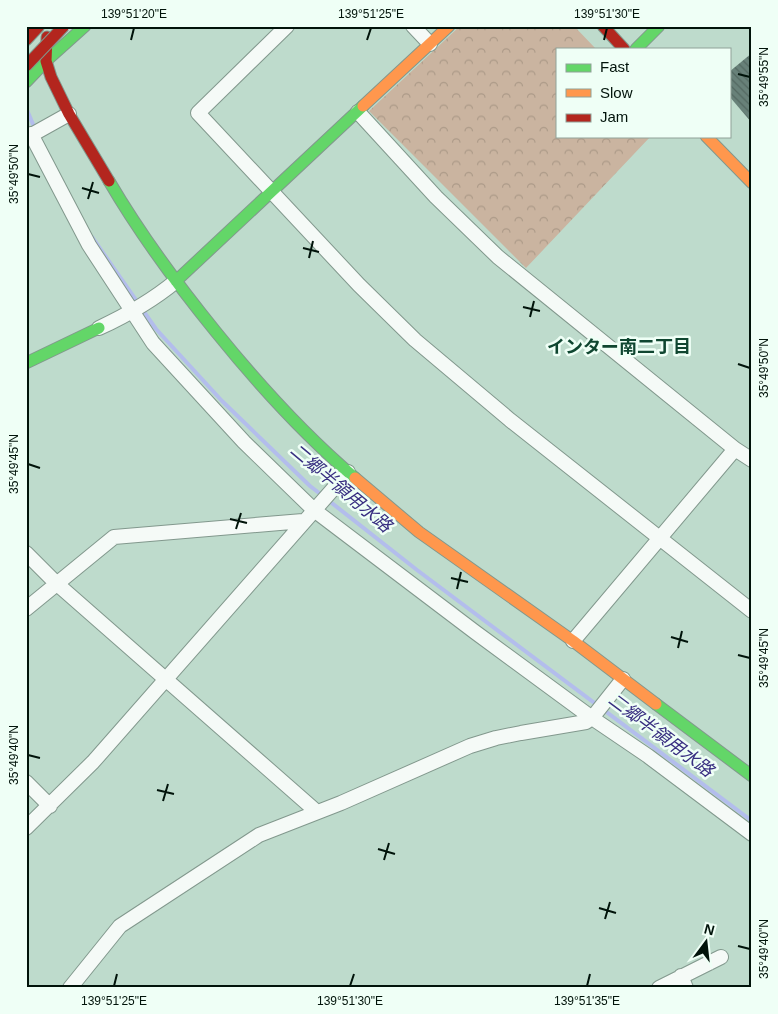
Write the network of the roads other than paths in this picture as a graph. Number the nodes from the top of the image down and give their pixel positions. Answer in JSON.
{"nodes":[{"id":1,"x":39,"y":26,"type":"edge"},
{"id":2,"x":47,"y":26,"type":"edge"},
{"id":3,"x":64,"y":26,"type":"edge"},
{"id":4,"x":85,"y":26,"type":"edge"},
{"id":5,"x":286,"y":26,"type":"edge"},
{"id":6,"x":413,"y":26,"type":"edge"},
{"id":7,"x":449,"y":26,"type":"edge"},
{"id":8,"x":603,"y":26,"type":"edge"},
{"id":9,"x":659,"y":26,"type":"edge"},
{"id":10,"x":26,"y":40,"type":"edge"},
{"id":11,"x":430,"y":44,"type":"junction"},
{"id":12,"x":623,"y":48,"type":"edge"},
{"id":13,"x":637,"y":48,"type":"edge"},
{"id":14,"x":46,"y":61,"type":"junction"},
{"id":15,"x":26,"y":66,"type":"edge"},
{"id":16,"x":26,"y":82,"type":"edge"},
{"id":17,"x":358,"y":112,"type":"junction"},
{"id":18,"x":69,"y":114,"type":"junction"},
{"id":19,"x":29,"y":136,"type":"edge"},
{"id":20,"x":708,"y":138,"type":"edge"},
{"id":21,"x":752,"y":183,"type":"edge"},
{"id":22,"x":272,"y":192,"type":"junction"},
{"id":23,"x":176,"y":281,"type":"junction"},
{"id":24,"x":133,"y":312,"type":"junction"},
{"id":25,"x":99,"y":328,"type":"joint"},
{"id":26,"x":26,"y":362,"type":"edge"},
{"id":27,"x":735,"y":449,"type":"junction"},
{"id":28,"x":752,"y":460,"type":"edge"},
{"id":29,"x":348,"y":472,"type":"junction"},
{"id":30,"x":314,"y":510,"type":"junction"},
{"id":31,"x":303,"y":521,"type":"junction"},
{"id":32,"x":660,"y":538,"type":"junction"},
{"id":33,"x":26,"y":553,"type":"edge"},
{"id":34,"x":56,"y":583,"type":"junction"},
{"id":35,"x":26,"y":609,"type":"edge"},
{"id":36,"x":752,"y":611,"type":"edge"},
{"id":37,"x":573,"y":641,"type":"junction"},
{"id":38,"x":165,"y":679,"type":"junction"},
{"id":39,"x":623,"y":679,"type":"junction"},
{"id":40,"x":592,"y":718,"type":"junction"},
{"id":41,"x":752,"y":776,"type":"edge"},
{"id":42,"x":26,"y":782,"type":"edge"},
{"id":43,"x":50,"y":806,"type":"junction"},
{"id":44,"x":317,"y":812,"type":"junction"},
{"id":45,"x":26,"y":828,"type":"edge"},
{"id":46,"x":752,"y":834,"type":"edge"},
{"id":47,"x":721,"y":957,"type":"dead end"},
{"id":48,"x":684,"y":982,"type":"edge"},
{"id":49,"x":70,"y":988,"type":"edge"},
{"id":50,"x":659,"y":988,"type":"edge"}],
"edges":[{"from":1,"to":10,"type":"main road"},
{"from":2,"to":14,"type":"main road"},
{"from":3,"to":15,"type":"main road","bridge":true},
{"from":4,"to":14,"type":"main road"},
{"from":5,"to":22,"type":"street"},
{"from":6,"to":11,"type":"street"},
{"from":7,"to":11,"type":"main road"},
{"from":8,"to":12,"type":"main road"},
{"from":9,"to":13,"type":"main road"},
{"from":11,"to":17,"type":"main road"},
{"from":14,"to":16,"type":"main road"},
{"from":14,"to":18,"type":"main road"},
{"from":17,"to":22,"type":"main road"},
{"from":17,"to":27,"type":"street"},
{"from":18,"to":19,"type":"street"},
{"from":18,"to":23,"type":"main road"},
{"from":19,"to":24,"type":"street"},
{"from":20,"to":21,"type":"main road"},
{"from":22,"to":23,"type":"main road"},
{"from":22,"to":32,"type":"street"},
{"from":23,"to":24,"type":"street"},
{"from":23,"to":29,"type":"main road"},
{"from":24,"to":25,"type":"street"},
{"from":24,"to":30,"type":"street"},
{"from":25,"to":26,"type":"main road"},
{"from":27,"to":28,"type":"street"},
{"from":27,"to":32,"type":"street"},
{"from":29,"to":30,"type":"street"},
{"from":29,"to":37,"type":"main road"},
{"from":30,"to":31,"type":"street"},
{"from":30,"to":40,"type":"street"},
{"from":31,"to":34,"type":"street"},
{"from":31,"to":38,"type":"street"},
{"from":32,"to":36,"type":"street"},
{"from":32,"to":37,"type":"street"},
{"from":33,"to":34,"type":"street"},
{"from":34,"to":35,"type":"street"},
{"from":34,"to":38,"type":"street"},
{"from":37,"to":39,"type":"main road"},
{"from":38,"to":43,"type":"street"},
{"from":38,"to":44,"type":"street"},
{"from":39,"to":40,"type":"street"},
{"from":39,"to":41,"type":"main road"},
{"from":40,"to":44,"type":"street"},
{"from":40,"to":46,"type":"street"},
{"from":42,"to":43,"type":"street"},
{"from":43,"to":45,"type":"street"},
{"from":44,"to":49,"type":"street"},
{"from":47,"to":48,"type":"street"},
{"from":48,"to":50,"type":"street"}]}
